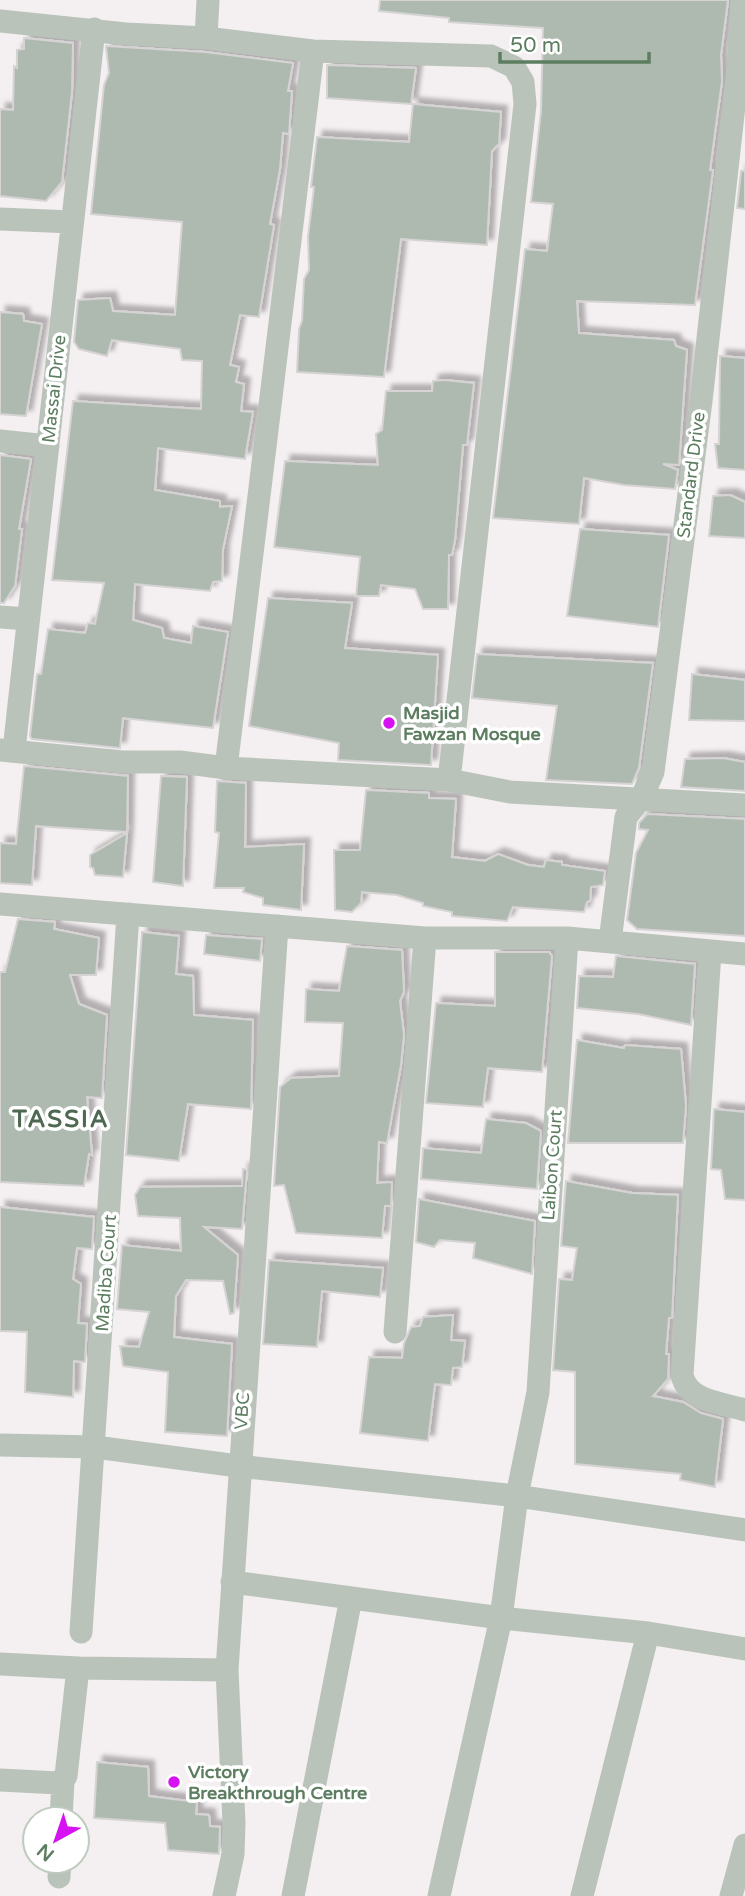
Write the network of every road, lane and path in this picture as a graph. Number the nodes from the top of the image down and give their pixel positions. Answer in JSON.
{"nodes":[{"id":1,"x":208,"y":0,"type":"edge"},
{"id":2,"x":742,"y":0,"type":"edge"},
{"id":3,"x":0,"y":21,"type":"edge"},
{"id":4,"x":94,"y":29,"type":"junction"},
{"id":5,"x":206,"y":38,"type":"junction"},
{"id":6,"x":313,"y":51,"type":"junction"},
{"id":7,"x":0,"y":219,"type":"edge"},
{"id":8,"x":72,"y":222,"type":"junction"},
{"id":9,"x":0,"y":441,"type":"edge"},
{"id":10,"x":48,"y":446,"type":"junction"},
{"id":11,"x":0,"y":617,"type":"edge"},
{"id":12,"x":28,"y":619,"type":"junction"},
{"id":13,"x":7,"y":750,"type":"edge"},
{"id":14,"x":226,"y":768,"type":"junction"},
{"id":15,"x":449,"y":779,"type":"junction"},
{"id":16,"x":642,"y":797,"type":"junction"},
{"id":17,"x":745,"y":805,"type":"edge"},
{"id":18,"x":0,"y":904,"type":"edge"},
{"id":19,"x":128,"y":914,"type":"junction"},
{"id":20,"x":277,"y":926,"type":"junction"},
{"id":21,"x":567,"y":937,"type":"junction"},
{"id":22,"x":425,"y":938,"type":"junction"},
{"id":23,"x":610,"y":941,"type":"junction"},
{"id":24,"x":709,"y":952,"type":"junction"},
{"id":25,"x":745,"y":954,"type":"edge"},
{"id":26,"x":395,"y":1332,"type":"dead end"},
{"id":27,"x":745,"y":1410,"type":"edge"},
{"id":28,"x":0,"y":1445,"type":"edge"},
{"id":29,"x":95,"y":1447,"type":"junction"},
{"id":30,"x":239,"y":1466,"type":"junction"},
{"id":31,"x":517,"y":1496,"type":"junction"},
{"id":32,"x":744,"y":1531,"type":"edge"},
{"id":33,"x":233,"y":1582,"type":"junction"},
{"id":34,"x":351,"y":1598,"type":"junction"},
{"id":35,"x":501,"y":1618,"type":"junction"},
{"id":36,"x":81,"y":1632,"type":"dead end"},
{"id":37,"x":648,"y":1633,"type":"junction"},
{"id":38,"x":745,"y":1649,"type":"edge"},
{"id":39,"x":0,"y":1664,"type":"edge"},
{"id":40,"x":78,"y":1668,"type":"junction"},
{"id":41,"x":227,"y":1670,"type":"junction"},
{"id":42,"x":0,"y":1780,"type":"edge"},
{"id":43,"x":63,"y":1780,"type":"junction"},
{"id":44,"x":62,"y":1805,"type":"edge"},
{"id":45,"x":745,"y":1845,"type":"edge"},
{"id":46,"x":224,"y":1896,"type":"edge"},
{"id":47,"x":293,"y":1896,"type":"edge"},
{"id":48,"x":439,"y":1896,"type":"edge"},
{"id":49,"x":582,"y":1896,"type":"edge"},
{"id":50,"x":731,"y":1896,"type":"edge"}],
"edges":[{"from":1,"to":5,"type":"street"},
{"from":2,"to":16,"type":"street","name":"Standard Drive"},
{"from":3,"to":4,"type":"street"},
{"from":4,"to":5,"type":"street"},
{"from":4,"to":8,"type":"street","name":"Massai Drive"},
{"from":5,"to":6,"type":"street"},
{"from":6,"to":14,"type":"street"},
{"from":6,"to":15,"type":"street"},
{"from":7,"to":8,"type":"street"},
{"from":8,"to":10,"type":"street","name":"Massai Drive"},
{"from":9,"to":10,"type":"street"},
{"from":10,"to":12,"type":"street","name":"Massai Drive"},
{"from":11,"to":12,"type":"street"},
{"from":12,"to":13,"type":"street","name":"Massai Drive"},
{"from":13,"to":14,"type":"street"},
{"from":14,"to":15,"type":"street"},
{"from":15,"to":16,"type":"street"},
{"from":16,"to":17,"type":"street"},
{"from":16,"to":23,"type":"street","name":"Standard Drive"},
{"from":18,"to":19,"type":"street"},
{"from":19,"to":20,"type":"street"},
{"from":19,"to":29,"type":"street","name":"Madiba Court"},
{"from":20,"to":22,"type":"street"},
{"from":20,"to":30,"type":"street","name":"VBC"},
{"from":21,"to":22,"type":"street"},
{"from":21,"to":23,"type":"street"},
{"from":21,"to":31,"type":"street","name":"Laibon Court"},
{"from":22,"to":26,"type":"street"},
{"from":23,"to":24,"type":"street"},
{"from":24,"to":25,"type":"street"},
{"from":24,"to":27,"type":"street"},
{"from":28,"to":29,"type":"street"},
{"from":29,"to":30,"type":"street"},
{"from":29,"to":36,"type":"street","name":"Madiba Court"},
{"from":30,"to":31,"type":"street"},
{"from":30,"to":33,"type":"street","name":"VBC"},
{"from":31,"to":32,"type":"street"},
{"from":31,"to":35,"type":"street","name":"Laibon Court"},
{"from":33,"to":34,"type":"street"},
{"from":33,"to":41,"type":"street","name":"VBC"},
{"from":34,"to":35,"type":"street"},
{"from":34,"to":47,"type":"street"},
{"from":35,"to":37,"type":"street"},
{"from":35,"to":48,"type":"street","name":"Laibon Court"},
{"from":37,"to":38,"type":"street"},
{"from":37,"to":49,"type":"street"},
{"from":39,"to":40,"type":"street"},
{"from":40,"to":41,"type":"street"},
{"from":40,"to":43,"type":"street"},
{"from":41,"to":46,"type":"street","name":"VBC"},
{"from":42,"to":43,"type":"street"},
{"from":43,"to":44,"type":"street"},
{"from":45,"to":50,"type":"street"}]}
